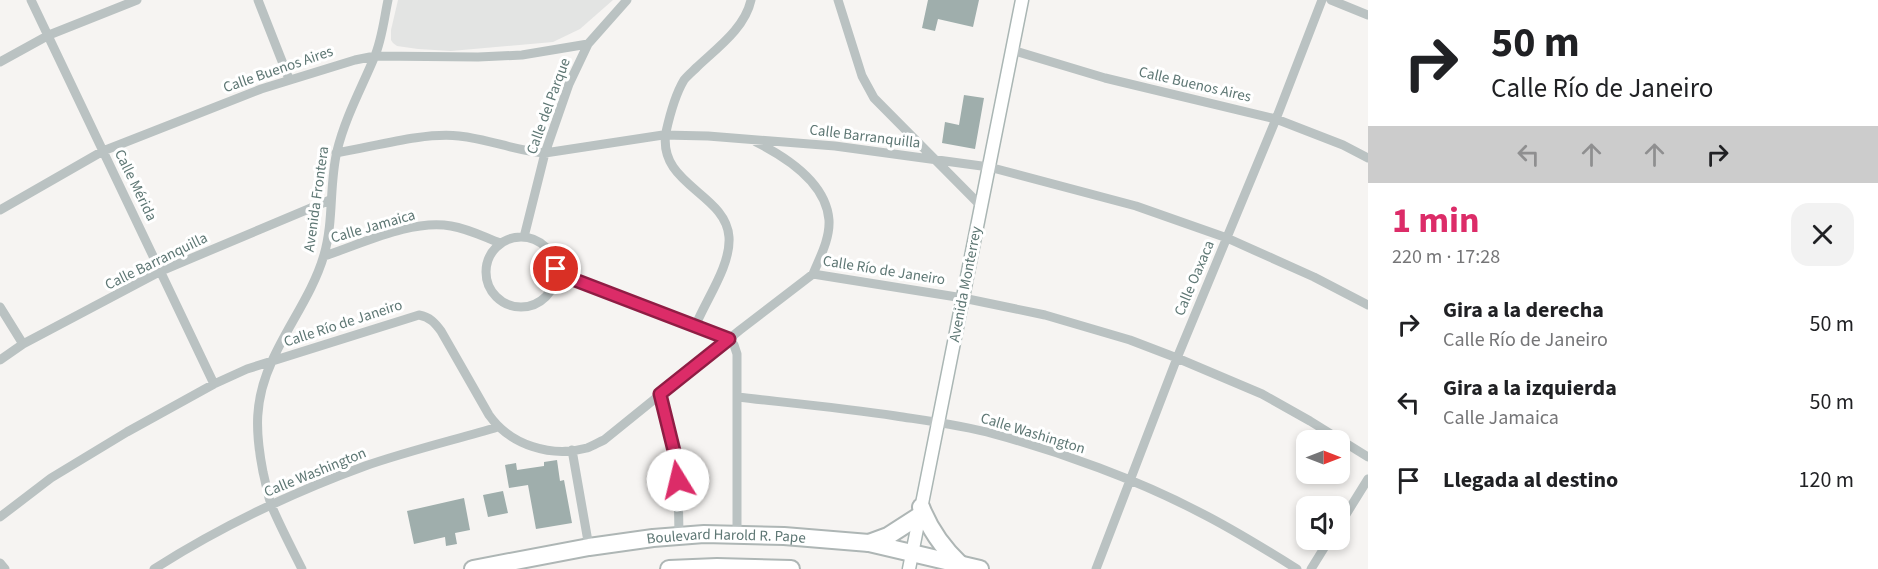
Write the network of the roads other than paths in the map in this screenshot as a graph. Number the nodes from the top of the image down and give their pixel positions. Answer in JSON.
{"nodes":[{"id":1,"x":31,"y":0,"type":"edge"},
{"id":2,"x":137,"y":0,"type":"edge"},
{"id":3,"x":258,"y":0,"type":"edge"},
{"id":4,"x":388,"y":0,"type":"edge"},
{"id":5,"x":627,"y":0,"type":"edge"},
{"id":6,"x":751,"y":0,"type":"edge"},
{"id":7,"x":838,"y":0,"type":"edge"},
{"id":8,"x":1022,"y":0,"type":"edge"},
{"id":9,"x":1322,"y":0,"type":"edge"},
{"id":10,"x":1331,"y":0,"type":"edge"},
{"id":11,"x":1368,"y":15,"type":"edge"},
{"id":12,"x":49,"y":35,"type":"junction"},
{"id":13,"x":588,"y":44,"type":"junction"},
{"id":14,"x":1012,"y":50,"type":"junction"},
{"id":15,"x":375,"y":56,"type":"junction"},
{"id":16,"x":0,"y":62,"type":"edge"},
{"id":17,"x":289,"y":79,"type":"junction"},
{"id":18,"x":1276,"y":119,"type":"junction"},
{"id":19,"x":666,"y":135,"type":"junction"},
{"id":20,"x":751,"y":140,"type":"junction"},
{"id":21,"x":103,"y":151,"type":"junction"},
{"id":22,"x":336,"y":153,"type":"junction"},
{"id":23,"x":545,"y":153,"type":"junction"},
{"id":24,"x":1368,"y":158,"type":"edge"},
{"id":25,"x":933,"y":159,"type":"junction"},
{"id":26,"x":989,"y":167,"type":"junction"},
{"id":27,"x":330,"y":200,"type":"junction"},
{"id":28,"x":981,"y":206,"type":"junction"},
{"id":29,"x":0,"y":210,"type":"edge"},
{"id":30,"x":524,"y":237,"type":"junction"},
{"id":31,"x":1227,"y":238,"type":"junction"},
{"id":32,"x":500,"y":243,"type":"junction"},
{"id":33,"x":324,"y":256,"type":"junction"},
{"id":34,"x":556,"y":269,"type":"junction"},
{"id":35,"x":161,"y":272,"type":"junction"},
{"id":36,"x":813,"y":274,"type":"junction"},
{"id":37,"x":963,"y":298,"type":"junction"},
{"id":38,"x":1368,"y":305,"type":"edge"},
{"id":39,"x":0,"y":307,"type":"edge"},
{"id":40,"x":695,"y":327,"type":"junction"},
{"id":41,"x":729,"y":339,"type":"junction"},
{"id":42,"x":23,"y":344,"type":"junction"},
{"id":43,"x":1178,"y":358,"type":"junction"},
{"id":44,"x":0,"y":360,"type":"edge"},
{"id":45,"x":271,"y":362,"type":"junction"},
{"id":46,"x":214,"y":384,"type":"junction"},
{"id":47,"x":660,"y":394,"type":"junction"},
{"id":48,"x":737,"y":397,"type":"junction"},
{"id":49,"x":938,"y":422,"type":"junction"},
{"id":50,"x":498,"y":427,"type":"junction"},
{"id":51,"x":572,"y":450,"type":"junction"},
{"id":52,"x":1368,"y":457,"type":"edge"},
{"id":53,"x":1368,"y":479,"type":"edge"},
{"id":54,"x":1130,"y":480,"type":"junction"},
{"id":55,"x":271,"y":505,"type":"junction"},
{"id":56,"x":1350,"y":508,"type":"edge"},
{"id":57,"x":920,"y":512,"type":"junction"},
{"id":58,"x":0,"y":517,"type":"edge"},
{"id":59,"x":679,"y":535,"type":"junction"},
{"id":60,"x":737,"y":535,"type":"junction"},
{"id":61,"x":868,"y":543,"type":"junction"},
{"id":62,"x":590,"y":547,"type":"junction"},
{"id":63,"x":1323,"y":550,"type":"edge"},
{"id":64,"x":910,"y":561,"type":"edge"},
{"id":65,"x":0,"y":563,"type":"edge"},
{"id":66,"x":960,"y":564,"type":"junction"},
{"id":67,"x":5,"y":569,"type":"edge"},
{"id":68,"x":154,"y":569,"type":"edge"},
{"id":69,"x":302,"y":569,"type":"edge"},
{"id":70,"x":473,"y":569,"type":"edge"},
{"id":71,"x":669,"y":569,"type":"edge"},
{"id":72,"x":791,"y":569,"type":"edge"},
{"id":73,"x":980,"y":569,"type":"edge"},
{"id":74,"x":1096,"y":569,"type":"edge"},
{"id":75,"x":1298,"y":569,"type":"edge"},
{"id":76,"x":1311,"y":569,"type":"edge"}],
"edges":[{"from":1,"to":12,"type":"street","name":"Calle Mérida"},
{"from":2,"to":12,"type":"street"},
{"from":3,"to":17,"type":"street"},
{"from":4,"to":15,"type":"street","name":"Avenida Frontera"},
{"from":5,"to":13,"type":"street","name":"Calle del Parque"},
{"from":6,"to":19,"type":"street"},
{"from":7,"to":25,"type":"street"},
{"from":8,"to":14,"type":"street","name":"Avenida Monterrey"},
{"from":9,"to":18,"type":"street","name":"Calle Oaxaca"},
{"from":10,"to":11,"type":"street"},
{"from":12,"to":16,"type":"street"},
{"from":12,"to":21,"type":"street","name":"Calle Mérida"},
{"from":13,"to":15,"type":"street","name":"Calle Buenos Aires"},
{"from":13,"to":23,"type":"street","name":"Calle del Parque"},
{"from":14,"to":18,"type":"street","name":"Calle Buenos Aires"},
{"from":14,"to":26,"type":"street","name":"Avenida Monterrey"},
{"from":15,"to":17,"type":"street","name":"Calle Buenos Aires"},
{"from":15,"to":22,"type":"street","name":"Avenida Frontera"},
{"from":17,"to":21,"type":"street","name":"Calle Buenos Aires"},
{"from":18,"to":24,"type":"street","name":"Calle Buenos Aires"},
{"from":18,"to":31,"type":"street","name":"Calle Oaxaca"},
{"from":19,"to":20,"type":"street","name":"Calle Barranquilla"},
{"from":19,"to":23,"type":"street","name":"Calle Barranquilla"},
{"from":19,"to":40,"type":"street"},
{"from":20,"to":25,"type":"street","name":"Calle Barranquilla"},
{"from":20,"to":36,"type":"street"},
{"from":21,"to":29,"type":"street","name":"Calle Buenos Aires"},
{"from":21,"to":35,"type":"street","name":"Calle Mérida"},
{"from":22,"to":23,"type":"street","name":"Calle Barranquilla"},
{"from":22,"to":27,"type":"street","name":"Avenida Frontera"},
{"from":23,"to":30,"type":"street","name":"Calle del Parque"},
{"from":25,"to":26,"type":"street","name":"Calle Barranquilla"},
{"from":25,"to":28,"type":"street"},
{"from":26,"to":28,"type":"street","name":"Avenida Monterrey"},
{"from":26,"to":31,"type":"street","name":"Calle Barranquilla"},
{"from":27,"to":33,"type":"street","name":"Avenida Frontera"},
{"from":27,"to":35,"type":"street","name":"Calle Barranquilla"},
{"from":28,"to":37,"type":"street","name":"Avenida Monterrey"},
{"from":30,"to":32,"type":"street"},
{"from":30,"to":34,"type":"street"},
{"from":31,"to":38,"type":"street","name":"Calle Barranquilla"},
{"from":31,"to":43,"type":"street","name":"Calle Oaxaca"},
{"from":32,"to":33,"type":"street","name":"Calle Jamaica"},
{"from":32,"to":34,"type":"street"},
{"from":33,"to":45,"type":"street","name":"Avenida Frontera"},
{"from":34,"to":40,"type":"street"},
{"from":35,"to":42,"type":"street","name":"Calle Barranquilla"},
{"from":35,"to":46,"type":"street","name":"Calle Mérida"},
{"from":36,"to":37,"type":"street","name":"Calle Río de Janeiro"},
{"from":36,"to":41,"type":"street","name":"Calle Río de Janeiro"},
{"from":37,"to":43,"type":"street","name":"Calle Río de Janeiro"},
{"from":37,"to":49,"type":"street","name":"Avenida Monterrey"},
{"from":39,"to":42,"type":"street"},
{"from":40,"to":41,"type":"street"},
{"from":41,"to":47,"type":"street","name":"Calle Río de Janeiro"},
{"from":41,"to":48,"type":"street"},
{"from":42,"to":44,"type":"street","name":"Calle Barranquilla"},
{"from":43,"to":52,"type":"street","name":"Calle Río de Janeiro"},
{"from":43,"to":54,"type":"street","name":"Calle Oaxaca"},
{"from":45,"to":46,"type":"street","name":"Calle Río de Janeiro"},
{"from":45,"to":50,"type":"street","name":"Calle Río de Janeiro"},
{"from":45,"to":55,"type":"street","name":"Avenida Frontera"},
{"from":46,"to":58,"type":"street","name":"Calle Río de Janeiro"},
{"from":47,"to":51,"type":"street","name":"Calle Río de Janeiro"},
{"from":47,"to":59,"type":"street"},
{"from":48,"to":49,"type":"street","name":"Calle Washington"},
{"from":48,"to":60,"type":"street"},
{"from":49,"to":54,"type":"street","name":"Calle Washington"},
{"from":49,"to":57,"type":"street","name":"Avenida Monterrey"},
{"from":50,"to":51,"type":"street","name":"Calle Río de Janeiro"},
{"from":50,"to":55,"type":"street","name":"Calle Washington"},
{"from":51,"to":62,"type":"street"},
{"from":53,"to":56,"type":"street"},
{"from":54,"to":74,"type":"street","name":"Calle Oaxaca"},
{"from":54,"to":75,"type":"street","name":"Calle Washington"},
{"from":55,"to":68,"type":"street","name":"Calle Washington"},
{"from":55,"to":69,"type":"street","name":"Avenida Frontera"},
{"from":57,"to":61,"type":"highway"},
{"from":57,"to":64,"type":"street","name":"Avenida Monterrey"},
{"from":57,"to":66,"type":"highway"},
{"from":59,"to":60,"type":"highway","name":"Boulevard Harold R. Pape"},
{"from":59,"to":62,"type":"highway","name":"Boulevard Harold R. Pape"},
{"from":60,"to":61,"type":"highway","name":"Boulevard Harold R. Pape"},
{"from":61,"to":64,"type":"highway","name":"Boulevard Harold R. Pape"},
{"from":62,"to":70,"type":"highway","name":"Boulevard Harold R. Pape"},
{"from":63,"to":76,"type":"street"},
{"from":64,"to":66,"type":"highway","name":"Boulevard Harold R. Pape"},
{"from":65,"to":67,"type":"street"},
{"from":66,"to":73,"type":"highway","name":"Boulevard Harold R. Pape"},
{"from":71,"to":72,"type":"highway","name":"Boulevard Harold R. Pape"}]}
